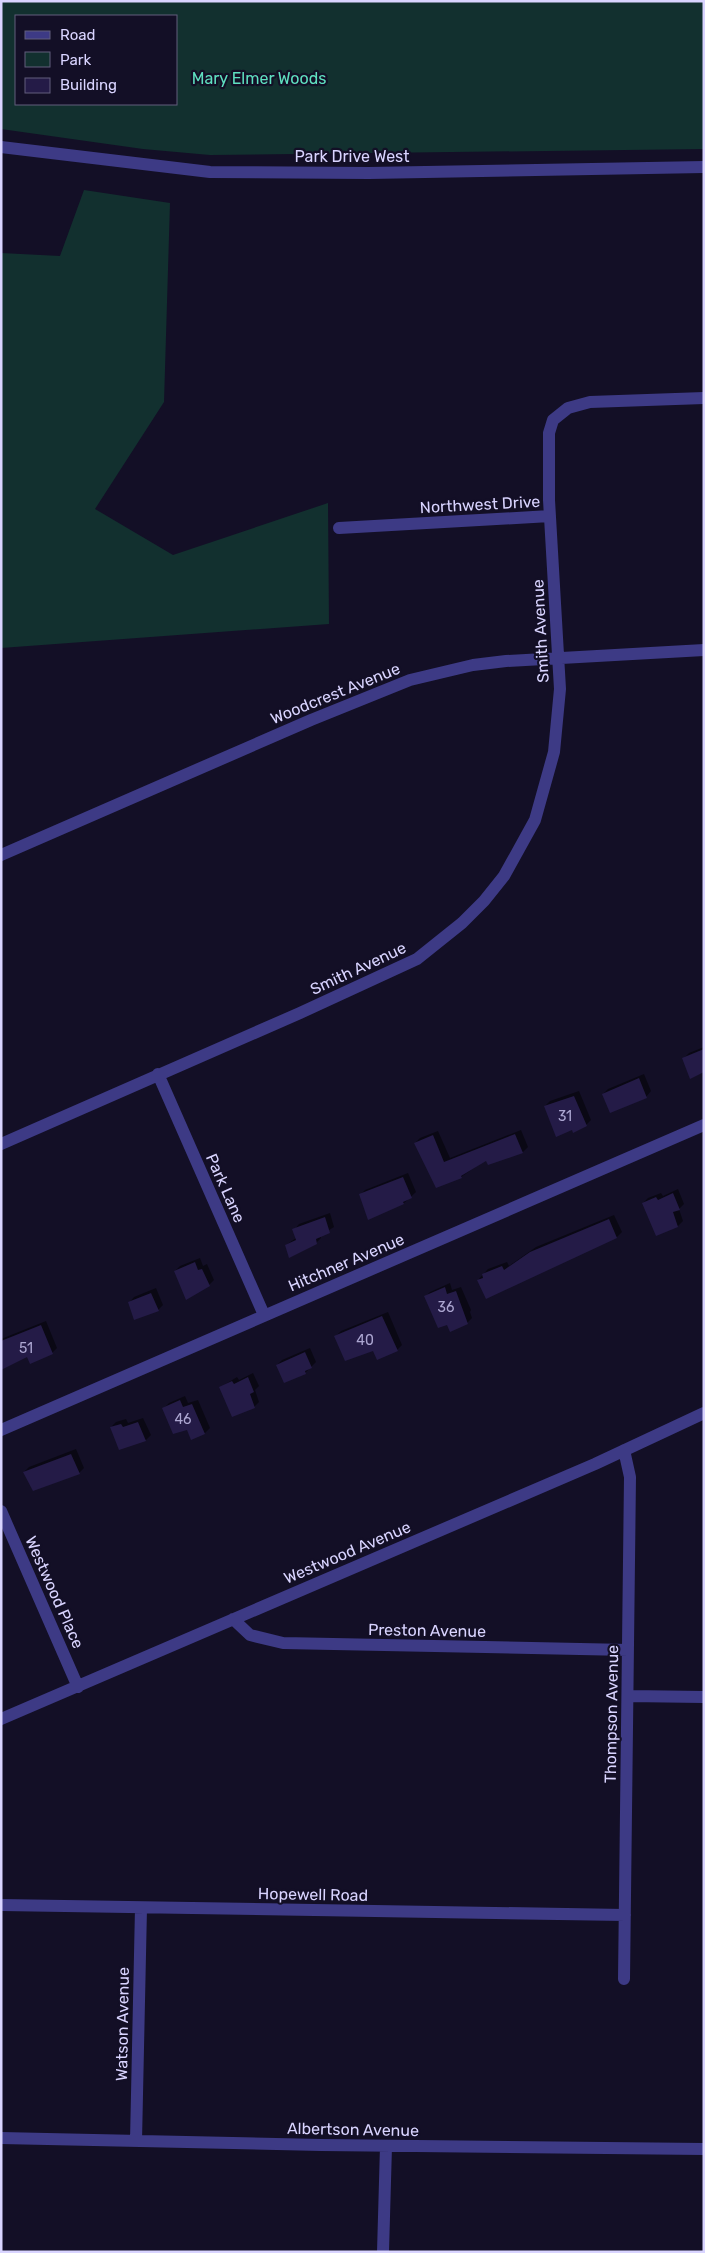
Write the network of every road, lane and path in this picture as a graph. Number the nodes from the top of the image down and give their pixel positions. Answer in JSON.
{"nodes":[{"id":1,"x":1,"y":147,"type":"edge"},
{"id":2,"x":704,"y":167,"type":"edge"},
{"id":3,"x":704,"y":398,"type":"edge"},
{"id":4,"x":550,"y":516,"type":"junction"},
{"id":5,"x":339,"y":528,"type":"dead end"},
{"id":6,"x":704,"y":650,"type":"edge"},
{"id":7,"x":558,"y":658,"type":"junction"},
{"id":8,"x":1,"y":856,"type":"edge"},
{"id":9,"x":158,"y":1074,"type":"junction"},
{"id":10,"x":704,"y":1125,"type":"edge"},
{"id":11,"x":1,"y":1144,"type":"edge"},
{"id":12,"x":264,"y":1315,"type":"junction"},
{"id":13,"x":704,"y":1413,"type":"edge"},
{"id":14,"x":1,"y":1430,"type":"edge"},
{"id":15,"x":624,"y":1450,"type":"junction"},
{"id":16,"x":1,"y":1511,"type":"edge"},
{"id":17,"x":233,"y":1619,"type":"junction"},
{"id":18,"x":628,"y":1650,"type":"junction"},
{"id":19,"x":78,"y":1688,"type":"junction"},
{"id":20,"x":628,"y":1696,"type":"junction"},
{"id":21,"x":704,"y":1697,"type":"edge"},
{"id":22,"x":1,"y":1719,"type":"edge"},
{"id":23,"x":1,"y":1905,"type":"edge"},
{"id":24,"x":141,"y":1908,"type":"junction"},
{"id":25,"x":625,"y":1915,"type":"junction"},
{"id":26,"x":624,"y":1979,"type":"dead end"},
{"id":27,"x":1,"y":2138,"type":"edge"},
{"id":28,"x":136,"y":2141,"type":"junction"},
{"id":29,"x":386,"y":2146,"type":"junction"},
{"id":30,"x":704,"y":2149,"type":"edge"},
{"id":31,"x":383,"y":2252,"type":"edge"}],
"edges":[{"from":1,"to":2,"type":"street","name":"Park Drive West"},
{"from":3,"to":4,"type":"street","name":"Northwest Drive"},
{"from":4,"to":5,"type":"street","name":"Northwest Drive"},
{"from":4,"to":7,"type":"street","name":"Smith Avenue"},
{"from":6,"to":7,"type":"street","name":"Woodcrest Avenue"},
{"from":7,"to":8,"type":"street","name":"Woodcrest Avenue"},
{"from":7,"to":9,"type":"street","name":"Smith Avenue"},
{"from":9,"to":11,"type":"street","name":"Smith Avenue"},
{"from":9,"to":12,"type":"street","name":"Park Lane"},
{"from":10,"to":12,"type":"street","name":"Hitchner Avenue"},
{"from":12,"to":14,"type":"street","name":"Hitchner Avenue"},
{"from":13,"to":15,"type":"street","name":"Westwood Avenue"},
{"from":15,"to":17,"type":"street","name":"Westwood Avenue"},
{"from":15,"to":18,"type":"street","name":"Thompson Avenue"},
{"from":16,"to":19,"type":"street","name":"Westwood Place"},
{"from":17,"to":18,"type":"street","name":"Preston Avenue"},
{"from":17,"to":19,"type":"street","name":"Westwood Avenue"},
{"from":18,"to":20,"type":"street","name":"Thompson Avenue"},
{"from":19,"to":22,"type":"street","name":"Westwood Avenue"},
{"from":20,"to":21,"type":"street"},
{"from":20,"to":25,"type":"street","name":"Thompson Avenue"},
{"from":23,"to":24,"type":"street","name":"Hopewell Road"},
{"from":24,"to":25,"type":"street","name":"Hopewell Road"},
{"from":24,"to":28,"type":"street","name":"Watson Avenue"},
{"from":25,"to":26,"type":"street","name":"Thompson Avenue"},
{"from":27,"to":28,"type":"street","name":"Albertson Avenue"},
{"from":28,"to":29,"type":"street","name":"Albertson Avenue"},
{"from":29,"to":30,"type":"street","name":"Albertson Avenue"},
{"from":29,"to":31,"type":"street"}]}
